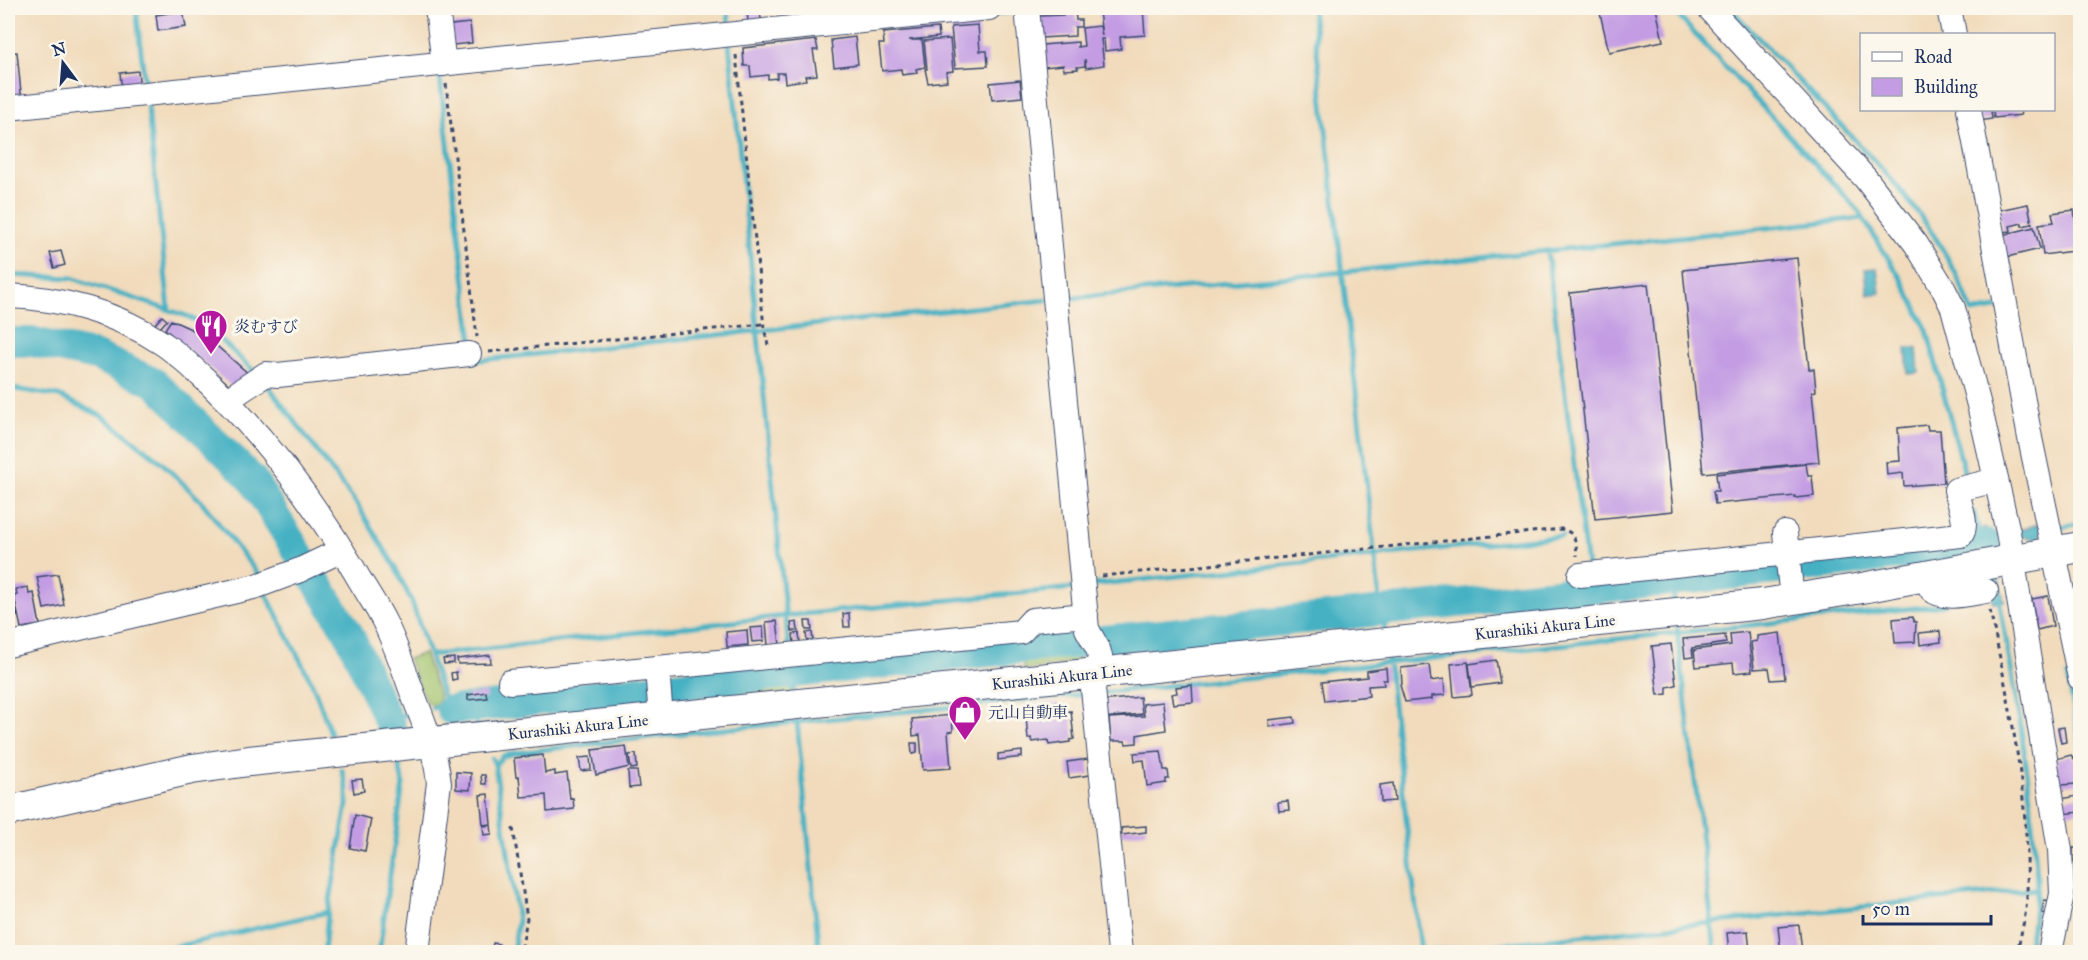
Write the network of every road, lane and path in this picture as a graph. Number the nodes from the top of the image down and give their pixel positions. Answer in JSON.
{"nodes":[{"id":1,"x":437,"y":8,"type":"edge"},
{"id":2,"x":989,"y":8,"type":"edge"},
{"id":3,"x":1027,"y":8,"type":"edge"},
{"id":4,"x":1709,"y":8,"type":"edge"},
{"id":5,"x":1949,"y":8,"type":"edge"},
{"id":6,"x":1954,"y":33,"type":"edge"},
{"id":7,"x":735,"y":44,"type":"dead end"},
{"id":8,"x":445,"y":72,"type":"junction"},
{"id":9,"x":8,"y":108,"type":"edge"},
{"id":10,"x":1969,"y":111,"type":"edge"},
{"id":11,"x":8,"y":296,"type":"edge"},
{"id":12,"x":761,"y":326,"type":"junction"},
{"id":13,"x":768,"y":345,"type":"dead end"},
{"id":14,"x":475,"y":350,"type":"junction"},
{"id":15,"x":227,"y":400,"type":"junction"},
{"id":16,"x":1978,"y":485,"type":"junction"},
{"id":17,"x":2059,"y":539,"type":"edge"},
{"id":18,"x":2010,"y":544,"type":"junction"},
{"id":19,"x":342,"y":550,"type":"junction"},
{"id":20,"x":1788,"y":565,"type":"junction"},
{"id":21,"x":1585,"y":575,"type":"joint"},
{"id":22,"x":1925,"y":576,"type":"junction"},
{"id":23,"x":1082,"y":578,"type":"junction"},
{"id":24,"x":1987,"y":598,"type":"joint"},
{"id":25,"x":8,"y":645,"type":"edge"},
{"id":26,"x":1092,"y":660,"type":"junction"},
{"id":27,"x":2080,"y":678,"type":"edge"},
{"id":28,"x":510,"y":682,"type":"dead end"},
{"id":29,"x":659,"y":691,"type":"junction"},
{"id":30,"x":431,"y":743,"type":"junction"},
{"id":31,"x":8,"y":811,"type":"edge"},
{"id":32,"x":513,"y":828,"type":"dead end"},
{"id":33,"x":417,"y":952,"type":"edge"},
{"id":34,"x":521,"y":952,"type":"edge"},
{"id":35,"x":1120,"y":952,"type":"edge"},
{"id":36,"x":2017,"y":952,"type":"edge"},
{"id":37,"x":2050,"y":952,"type":"edge"}],
"edges":[{"from":1,"to":8,"type":"street"},
{"from":2,"to":8,"type":"street"},
{"from":3,"to":23,"type":"street"},
{"from":4,"to":16,"type":"street"},
{"from":5,"to":6,"type":"street"},
{"from":7,"to":12,"type":"path"},
{"from":8,"to":9,"type":"street"},
{"from":8,"to":14,"type":"path"},
{"from":10,"to":17,"type":"street"},
{"from":11,"to":15,"type":"street"},
{"from":12,"to":13,"type":"path"},
{"from":12,"to":14,"type":"path"},
{"from":14,"to":15,"type":"street"},
{"from":15,"to":19,"type":"street"},
{"from":16,"to":18,"type":"street"},
{"from":16,"to":20,"type":"street"},
{"from":17,"to":18,"type":"main road","name":"Kurashiki Akura Line"},
{"from":17,"to":27,"type":"street"},
{"from":18,"to":22,"type":"main road","name":"Kurashiki Akura Line"},
{"from":18,"to":37,"type":"street"},
{"from":19,"to":25,"type":"street"},
{"from":19,"to":30,"type":"street"},
{"from":20,"to":21,"type":"street"},
{"from":20,"to":22,"type":"main road","name":"Kurashiki Akura Line"},
{"from":20,"to":26,"type":"main road","name":"Kurashiki Akura Line"},
{"from":21,"to":23,"type":"path"},
{"from":22,"to":24,"type":"street"},
{"from":23,"to":26,"type":"street"},
{"from":24,"to":36,"type":"path"},
{"from":26,"to":29,"type":"main road","name":"Kurashiki Akura Line"},
{"from":26,"to":29,"type":"street"},
{"from":26,"to":35,"type":"street"},
{"from":28,"to":29,"type":"street"},
{"from":29,"to":30,"type":"main road","name":"Kurashiki Akura Line"},
{"from":30,"to":31,"type":"main road","name":"Kurashiki Akura Line"},
{"from":30,"to":33,"type":"street"},
{"from":32,"to":34,"type":"path"}]}
